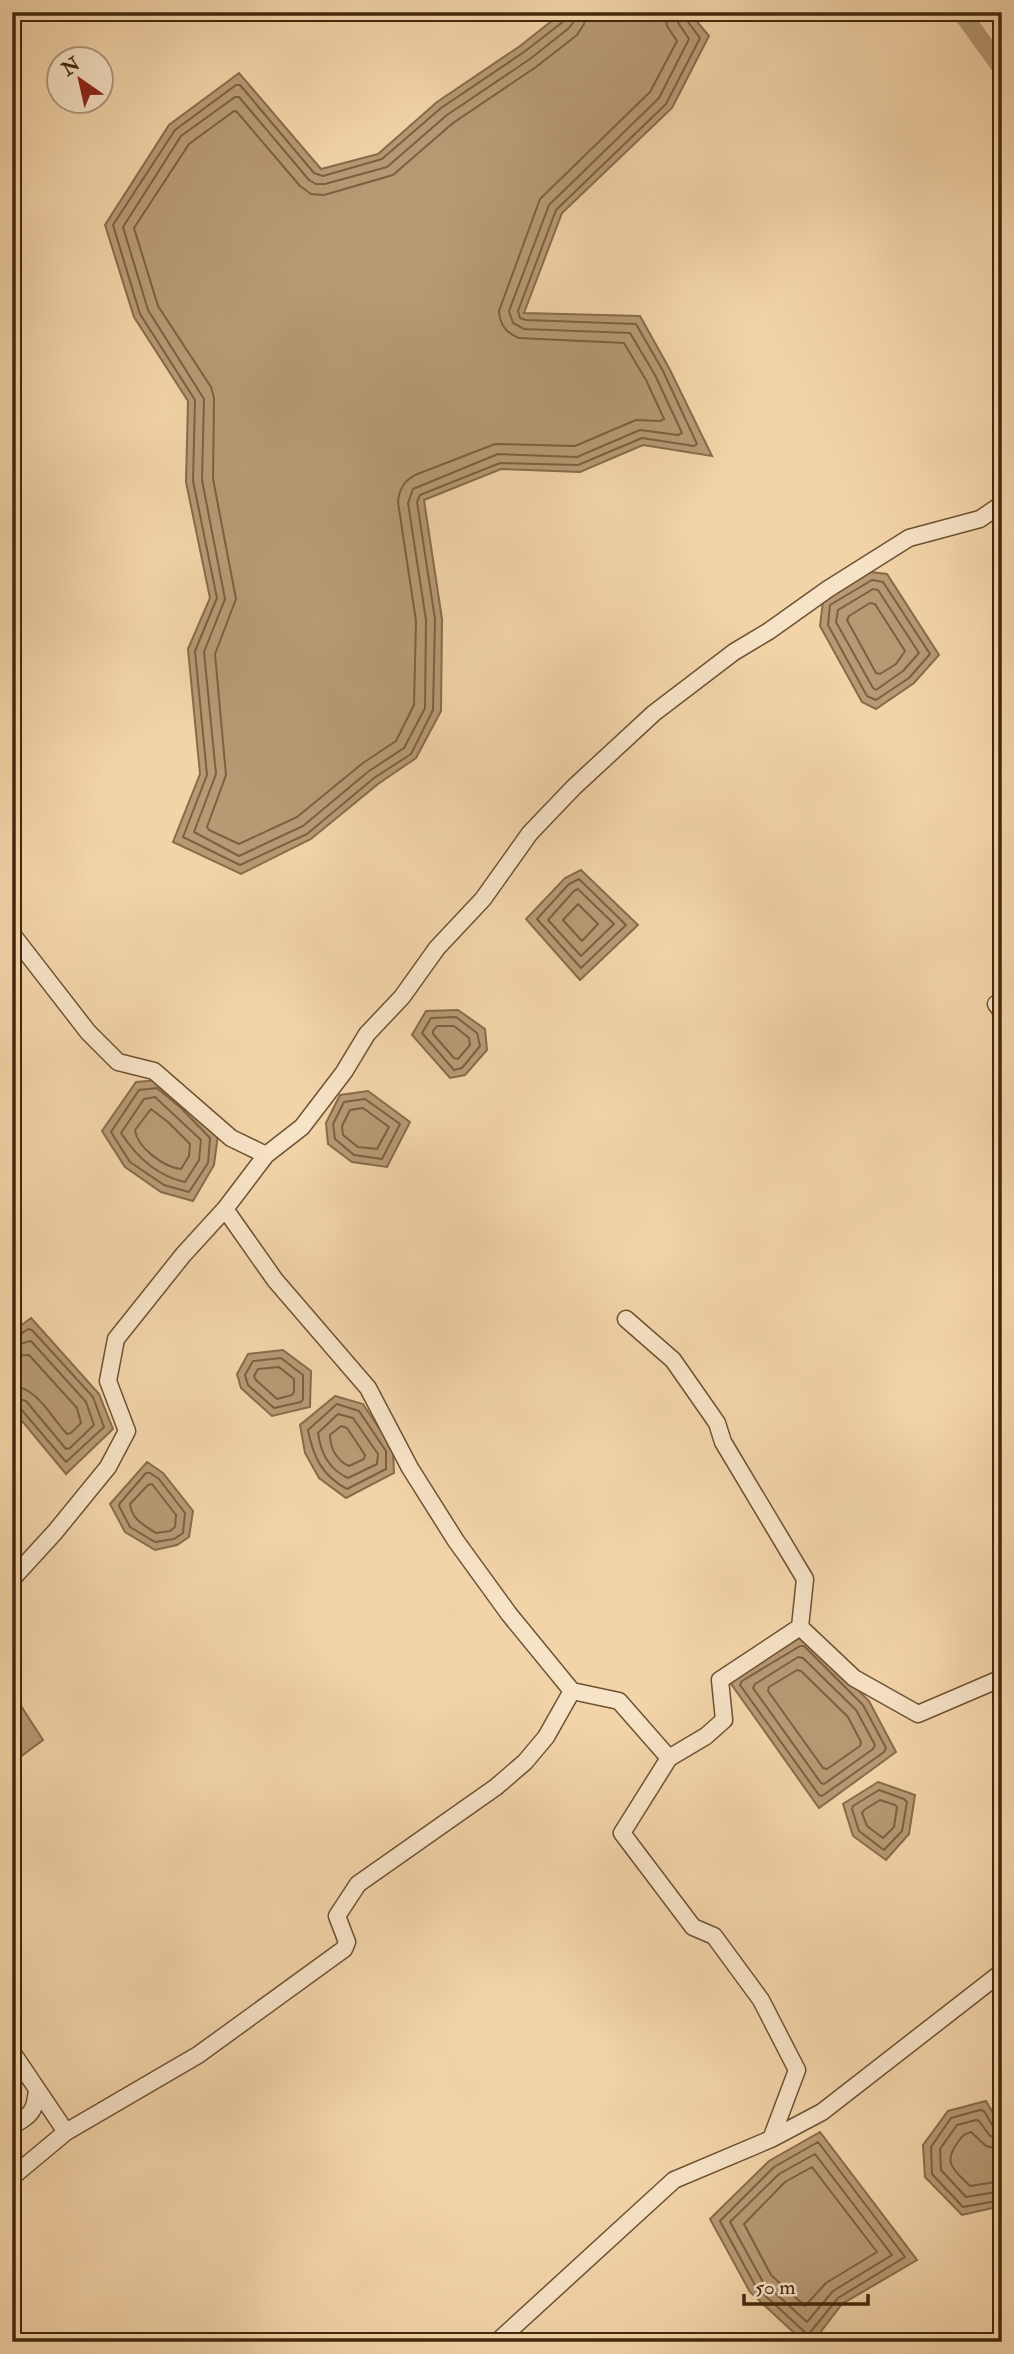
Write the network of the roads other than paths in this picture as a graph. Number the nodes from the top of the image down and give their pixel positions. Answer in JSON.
{"nodes":[{"id":1,"x":1002,"y":504,"type":"edge"},
{"id":2,"x":12,"y":934,"type":"edge"},
{"id":3,"x":266,"y":1155,"type":"junction"},
{"id":4,"x":225,"y":1209,"type":"junction"},
{"id":5,"x":626,"y":1319,"type":"dead end"},
{"id":6,"x":12,"y":1579,"type":"edge"},
{"id":7,"x":800,"y":1627,"type":"junction"},
{"id":8,"x":1002,"y":1678,"type":"edge"},
{"id":9,"x":572,"y":1691,"type":"junction"},
{"id":10,"x":669,"y":1758,"type":"junction"},
{"id":11,"x":1002,"y":1972,"type":"edge"},
{"id":12,"x":12,"y":2052,"type":"edge"},
{"id":13,"x":37,"y":2089,"type":"junction"},
{"id":14,"x":12,"y":2126,"type":"edge"},
{"id":15,"x":66,"y":2132,"type":"junction"},
{"id":16,"x":771,"y":2139,"type":"junction"},
{"id":17,"x":12,"y":2177,"type":"edge"},
{"id":18,"x":497,"y":2342,"type":"edge"}],
"edges":[{"from":1,"to":3,"type":"street"},
{"from":2,"to":3,"type":"street"},
{"from":3,"to":4,"type":"street"},
{"from":4,"to":6,"type":"street"},
{"from":4,"to":9,"type":"street"},
{"from":5,"to":7,"type":"street"},
{"from":7,"to":8,"type":"street"},
{"from":7,"to":10,"type":"street"},
{"from":9,"to":10,"type":"street"},
{"from":9,"to":15,"type":"street"},
{"from":10,"to":16,"type":"street"},
{"from":11,"to":16,"type":"street"},
{"from":12,"to":13,"type":"street"},
{"from":13,"to":14,"type":"street"},
{"from":13,"to":15,"type":"street"},
{"from":15,"to":17,"type":"street"},
{"from":16,"to":18,"type":"street"}]}
